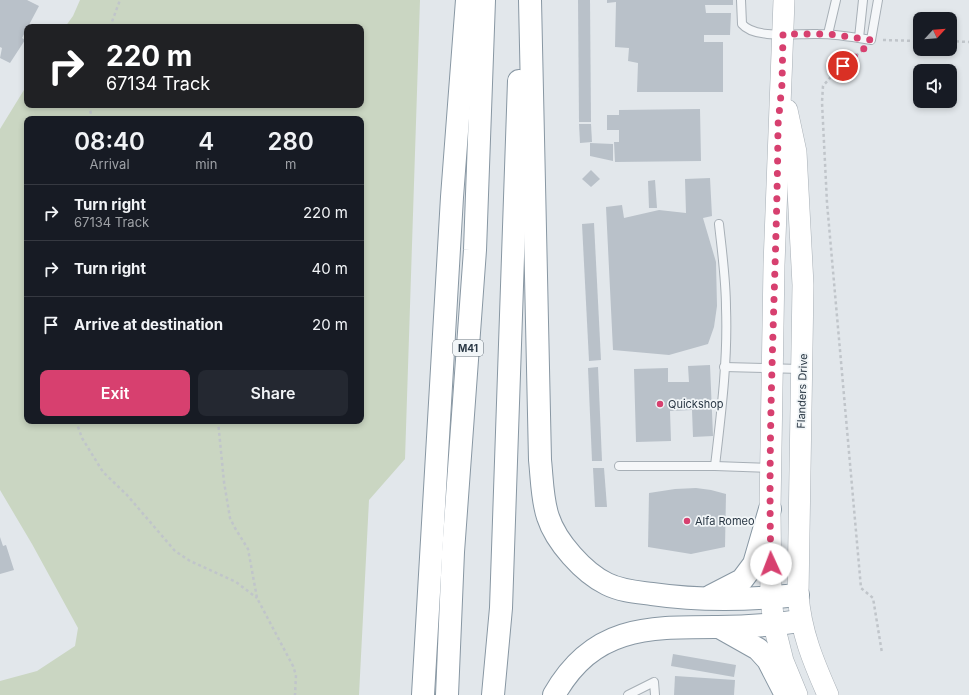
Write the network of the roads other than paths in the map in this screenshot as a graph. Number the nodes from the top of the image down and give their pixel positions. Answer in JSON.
{"nodes":[{"id":1,"x":467,"y":0,"type":"edge"},
{"id":2,"x":484,"y":0,"type":"edge"},
{"id":3,"x":521,"y":0,"type":"edge"},
{"id":4,"x":530,"y":0,"type":"edge"},
{"id":5,"x":741,"y":0,"type":"edge"},
{"id":6,"x":784,"y":0,"type":"edge"},
{"id":7,"x":836,"y":0,"type":"edge"},
{"id":8,"x":863,"y":0,"type":"edge"},
{"id":9,"x":878,"y":0,"type":"edge"},
{"id":10,"x":783,"y":34,"type":"junction"},
{"id":11,"x":828,"y":34,"type":"junction"},
{"id":12,"x":859,"y":38,"type":"junction"},
{"id":13,"x":782,"y":84,"type":"junction"},
{"id":14,"x":719,"y":224,"type":"dead end"},
{"id":15,"x":724,"y":367,"type":"junction"},
{"id":16,"x":772,"y":369,"type":"junction"},
{"id":17,"x":803,"y":369,"type":"junction"},
{"id":18,"x":620,"y":466,"type":"dead end"},
{"id":19,"x":715,"y":466,"type":"junction"},
{"id":20,"x":769,"y":468,"type":"junction"},
{"id":21,"x":770,"y":509,"type":"junction"},
{"id":22,"x":798,"y":595,"type":"junction"},
{"id":23,"x":771,"y":598,"type":"junction"},
{"id":24,"x":702,"y":600,"type":"junction"},
{"id":25,"x":800,"y":621,"type":"junction"},
{"id":26,"x":774,"y":625,"type":"junction"},
{"id":27,"x":719,"y":627,"type":"junction"},
{"id":28,"x":423,"y":695,"type":"edge"},
{"id":29,"x":447,"y":695,"type":"edge"},
{"id":30,"x":493,"y":695,"type":"edge"},
{"id":31,"x":554,"y":695,"type":"edge"},
{"id":32,"x":628,"y":695,"type":"edge"},
{"id":33,"x":655,"y":695,"type":"edge"},
{"id":34,"x":786,"y":695,"type":"edge"},
{"id":35,"x":797,"y":695,"type":"edge"},
{"id":36,"x":828,"y":695,"type":"edge"}],
"edges":[{"from":1,"to":28,"type":"highway"},
{"from":2,"to":29,"type":"highway","number":"M41"},
{"from":3,"to":30,"type":"highway"},
{"from":4,"to":24,"type":"highway"},
{"from":5,"to":10,"type":"lane"},
{"from":6,"to":10,"type":"street","name":"Flanders Drive"},
{"from":7,"to":11,"type":"lane"},
{"from":8,"to":12,"type":"lane"},
{"from":9,"to":12,"type":"lane"},
{"from":10,"to":11,"type":"lane"},
{"from":10,"to":13,"type":"street","name":"Flanders Drive"},
{"from":11,"to":12,"type":"lane"},
{"from":13,"to":16,"type":"street","name":"Flanders Drive"},
{"from":13,"to":17,"type":"street","name":"Flanders Drive"},
{"from":14,"to":15,"type":"lane"},
{"from":15,"to":16,"type":"lane"},
{"from":15,"to":19,"type":"lane"},
{"from":16,"to":17,"type":"lane"},
{"from":16,"to":20,"type":"street","name":"Flanders Drive"},
{"from":17,"to":22,"type":"street","name":"Flanders Drive"},
{"from":18,"to":19,"type":"lane"},
{"from":19,"to":20,"type":"lane"},
{"from":20,"to":21,"type":"street","name":"Flanders Drive"},
{"from":21,"to":23,"type":"street","name":"Flanders Drive"},
{"from":21,"to":24,"type":"highway"},
{"from":22,"to":23,"type":"highway"},
{"from":22,"to":25,"type":"street","name":"Flanders Drive"},
{"from":23,"to":24,"type":"highway"},
{"from":23,"to":26,"type":"street","name":"Flanders Drive"},
{"from":25,"to":26,"type":"highway"},
{"from":25,"to":36,"type":"street","name":"Flanders Drive"},
{"from":26,"to":27,"type":"highway"},
{"from":26,"to":35,"type":"street","name":"Flanders Drive"},
{"from":27,"to":31,"type":"highway"},
{"from":27,"to":34,"type":"highway"},
{"from":32,"to":33,"type":"lane"}]}
